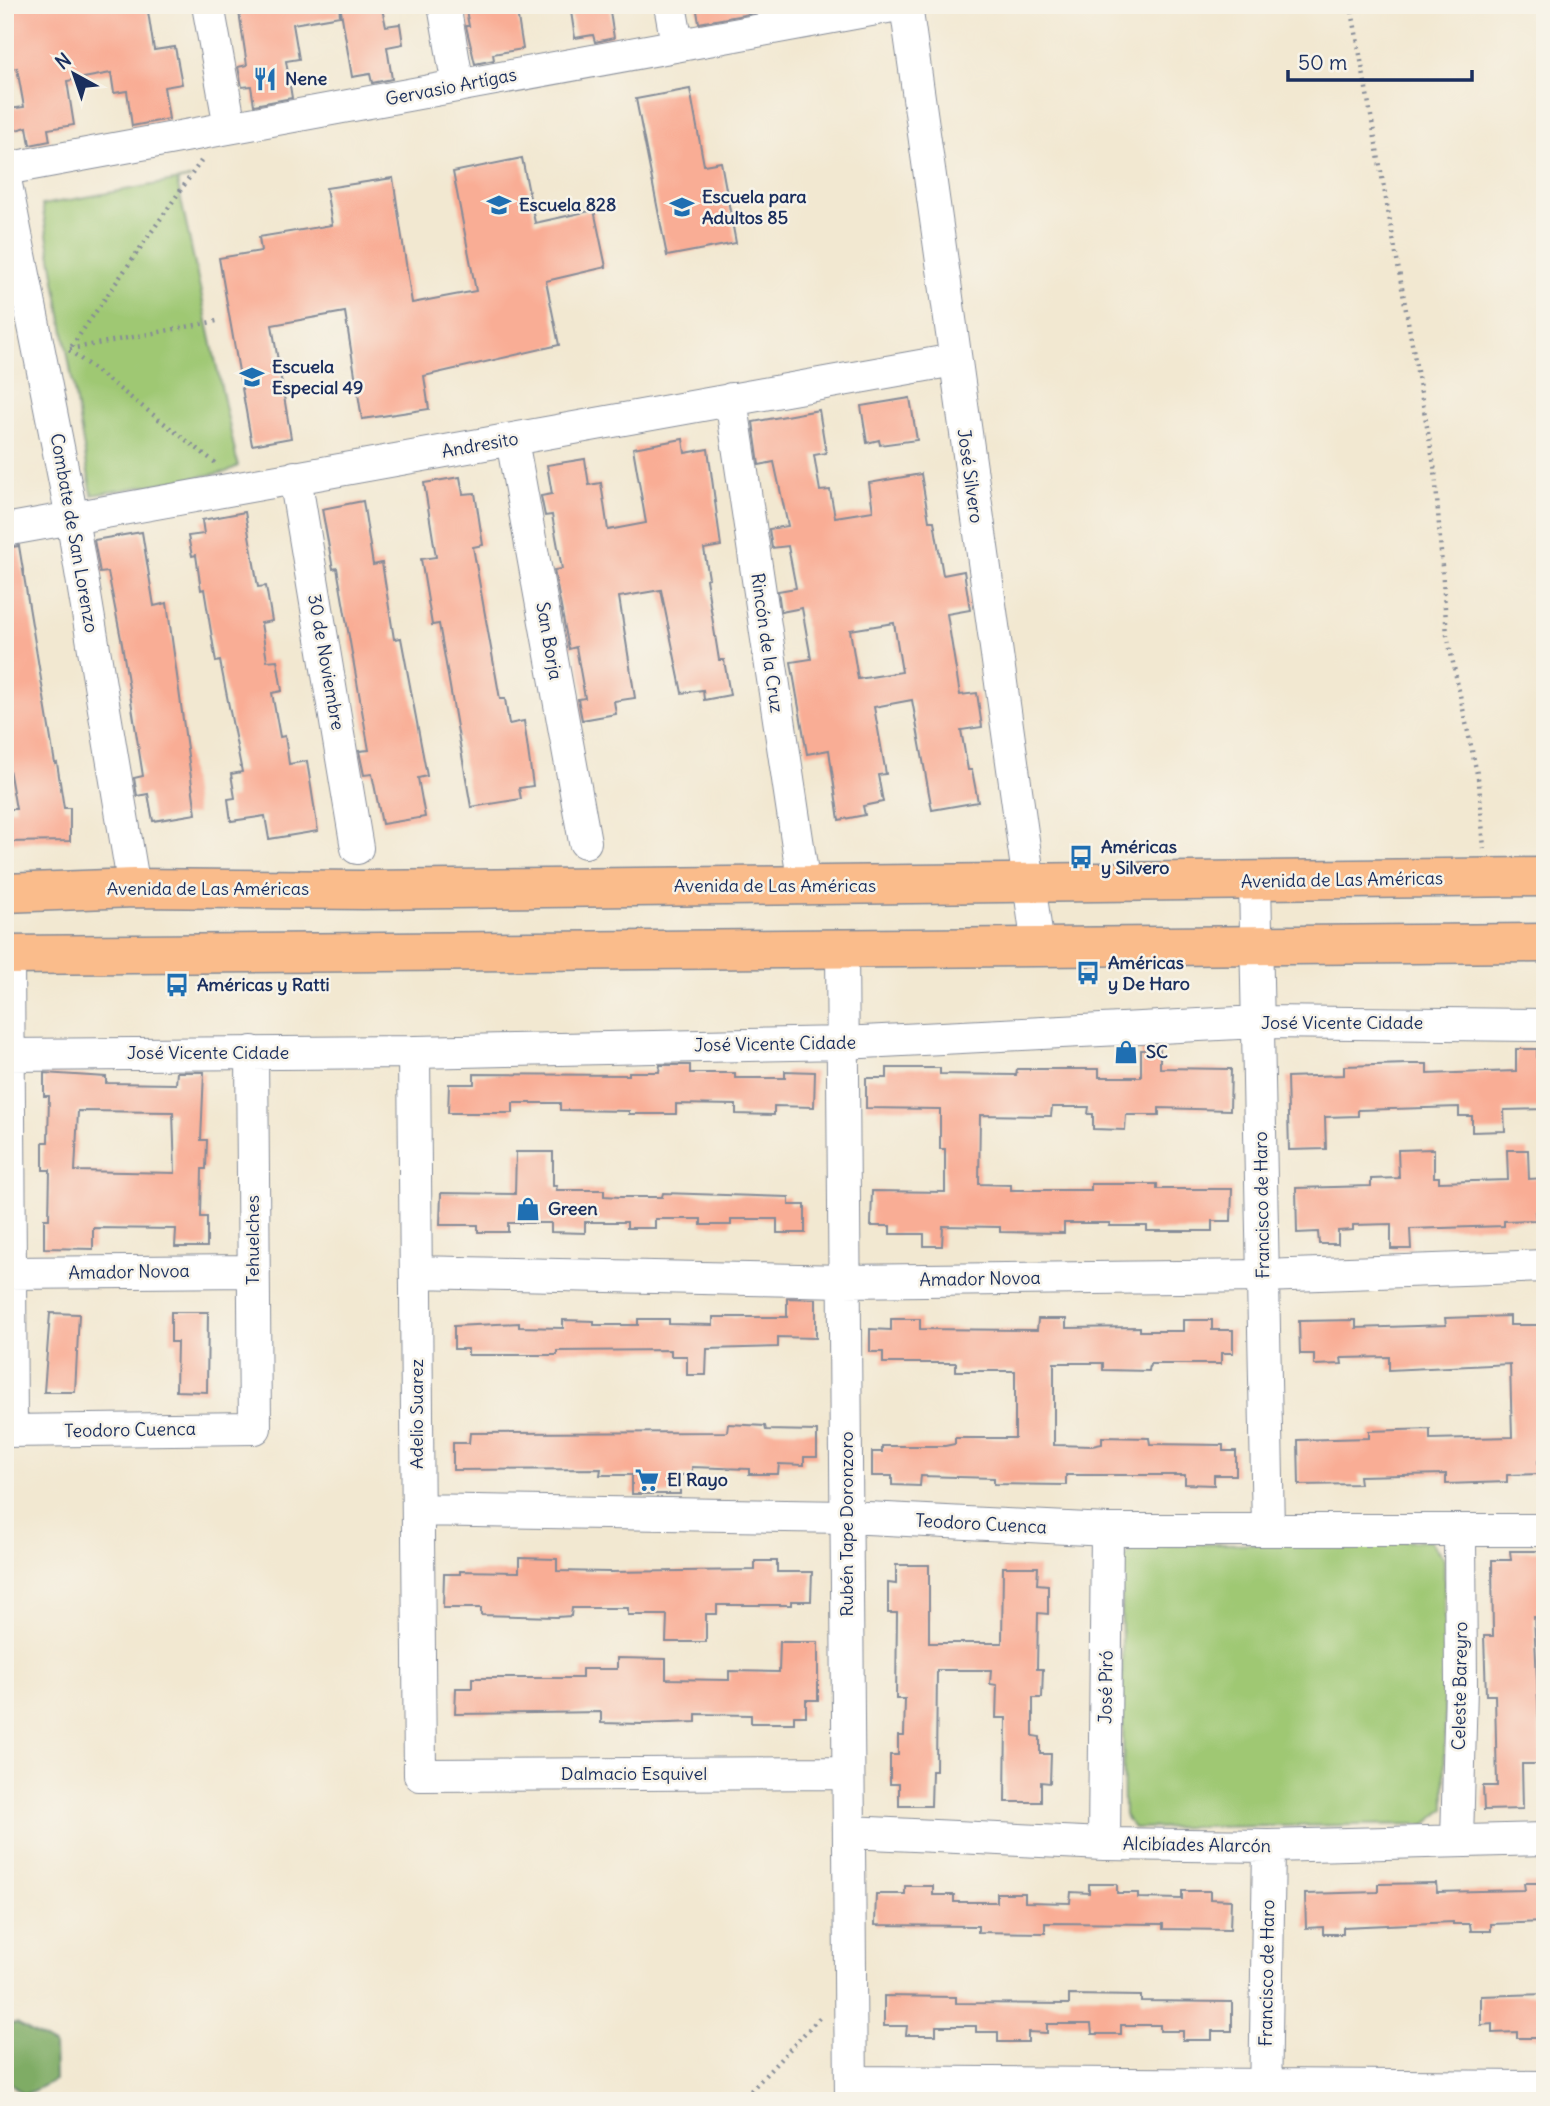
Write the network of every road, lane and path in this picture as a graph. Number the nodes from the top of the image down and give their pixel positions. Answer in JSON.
{"nodes":[{"id":1,"x":208,"y":5,"type":"edge"},
{"id":2,"x":444,"y":5,"type":"edge"},
{"id":3,"x":670,"y":5,"type":"edge"},
{"id":4,"x":898,"y":5,"type":"edge"},
{"id":5,"x":906,"y":5,"type":"edge"},
{"id":6,"x":1350,"y":5,"type":"edge"},
{"id":7,"x":677,"y":44,"type":"junction"},
{"id":8,"x":458,"y":86,"type":"junction"},
{"id":9,"x":225,"y":129,"type":"junction"},
{"id":10,"x":5,"y":169,"type":"edge"},
{"id":11,"x":5,"y":179,"type":"edge"},
{"id":12,"x":217,"y":321,"type":"dead end"},
{"id":13,"x":55,"y":352,"type":"junction"},
{"id":14,"x":954,"y":360,"type":"junction"},
{"id":15,"x":731,"y":399,"type":"junction"},
{"id":16,"x":512,"y":440,"type":"junction"},
{"id":17,"x":295,"y":477,"type":"junction"},
{"id":18,"x":228,"y":492,"type":"junction"},
{"id":19,"x":72,"y":518,"type":"junction"},
{"id":20,"x":5,"y":530,"type":"edge"},
{"id":21,"x":585,"y":842,"type":"dead end"},
{"id":22,"x":357,"y":848,"type":"dead end"},
{"id":23,"x":1545,"y":877,"type":"edge"},
{"id":24,"x":1486,"y":878,"type":"junction"},
{"id":25,"x":1255,"y":881,"type":"junction"},
{"id":26,"x":1028,"y":884,"type":"junction"},
{"id":27,"x":804,"y":886,"type":"junction"},
{"id":28,"x":134,"y":888,"type":"junction"},
{"id":29,"x":5,"y":892,"type":"edge"},
{"id":30,"x":1545,"y":943,"type":"edge"},
{"id":31,"x":1256,"y":945,"type":"junction"},
{"id":32,"x":1038,"y":947,"type":"junction"},
{"id":33,"x":842,"y":948,"type":"junction"},
{"id":34,"x":7,"y":955,"type":"edge"},
{"id":35,"x":1258,"y":1022,"type":"junction"},
{"id":36,"x":1545,"y":1025,"type":"edge"},
{"id":37,"x":843,"y":1043,"type":"junction"},
{"id":38,"x":252,"y":1052,"type":"junction"},
{"id":39,"x":414,"y":1052,"type":"junction"},
{"id":40,"x":7,"y":1055,"type":"edge"},
{"id":41,"x":1545,"y":1266,"type":"edge"},
{"id":42,"x":254,"y":1271,"type":"junction"},
{"id":43,"x":416,"y":1272,"type":"junction"},
{"id":44,"x":8,"y":1273,"type":"edge"},
{"id":45,"x":1263,"y":1276,"type":"junction"},
{"id":46,"x":845,"y":1280,"type":"junction"},
{"id":47,"x":254,"y":1428,"type":"joint"},
{"id":48,"x":8,"y":1431,"type":"edge"},
{"id":49,"x":418,"y":1510,"type":"junction"},
{"id":50,"x":847,"y":1517,"type":"junction"},
{"id":51,"x":1268,"y":1529,"type":"junction"},
{"id":52,"x":1107,"y":1530,"type":"junction"},
{"id":53,"x":1545,"y":1530,"type":"edge"},
{"id":54,"x":1460,"y":1532,"type":"junction"},
{"id":55,"x":848,"y":1773,"type":"junction"},
{"id":56,"x":420,"y":1775,"type":"joint"},
{"id":57,"x":849,"y":1832,"type":"junction"},
{"id":58,"x":1545,"y":1839,"type":"edge"},
{"id":59,"x":1457,"y":1841,"type":"junction"},
{"id":60,"x":1104,"y":1844,"type":"junction"},
{"id":61,"x":1269,"y":1846,"type":"junction"},
{"id":62,"x":850,"y":1983,"type":"junction"},
{"id":63,"x":1545,"y":2087,"type":"edge"},
{"id":64,"x":851,"y":2091,"type":"edge"},
{"id":65,"x":1265,"y":2093,"type":"edge"},
{"id":66,"x":741,"y":2101,"type":"edge"}],
"edges":[{"from":1,"to":9,"type":"street"},
{"from":2,"to":8,"type":"street"},
{"from":3,"to":7,"type":"street"},
{"from":4,"to":7,"type":"street","name":"Gervasio Artígas"},
{"from":5,"to":14,"type":"street","name":"José Silvero"},
{"from":6,"to":24,"type":"path"},
{"from":7,"to":8,"type":"street","name":"Gervasio Artígas"},
{"from":8,"to":9,"type":"street","name":"Gervasio Artígas"},
{"from":9,"to":10,"type":"street","name":"Gervasio Artígas"},
{"from":9,"to":13,"type":"path"},
{"from":11,"to":13,"type":"street","name":"Combate de San Lorenzo"},
{"from":12,"to":13,"type":"path"},
{"from":13,"to":18,"type":"path"},
{"from":13,"to":19,"type":"street","name":"Combate de San Lorenzo"},
{"from":14,"to":15,"type":"street","name":"Andresito"},
{"from":14,"to":26,"type":"street","name":"José Silvero"},
{"from":15,"to":16,"type":"street","name":"Andresito"},
{"from":15,"to":27,"type":"street","name":"Rincón de la Cruz"},
{"from":16,"to":17,"type":"street","name":"Andresito"},
{"from":16,"to":21,"type":"street","name":"San Borja"},
{"from":17,"to":18,"type":"street","name":"Andresito"},
{"from":17,"to":22,"type":"street","name":"30 de Noviembre"},
{"from":18,"to":19,"type":"street","name":"Andresito"},
{"from":19,"to":20,"type":"street","name":"Andresito"},
{"from":19,"to":28,"type":"street","name":"Combate de San Lorenzo"},
{"from":23,"to":24,"type":"main road","name":"Avenida de Las Américas"},
{"from":24,"to":25,"type":"main road","name":"Avenida de Las Américas"},
{"from":25,"to":26,"type":"main road","name":"Avenida de Las Américas"},
{"from":25,"to":31,"type":"street","name":"Francisco de Haro"},
{"from":26,"to":27,"type":"main road","name":"Avenida de Las Américas"},
{"from":26,"to":32,"type":"street","name":"José Silvero"},
{"from":27,"to":28,"type":"main road","name":"Avenida de Las Américas"},
{"from":28,"to":29,"type":"main road","name":"Avenida de Las Américas"},
{"from":30,"to":31,"type":"main road"},
{"from":31,"to":32,"type":"main road"},
{"from":31,"to":35,"type":"street","name":"Francisco de Haro"},
{"from":32,"to":33,"type":"main road"},
{"from":33,"to":34,"type":"main road"},
{"from":33,"to":37,"type":"street","name":"Rubén Tape Doronzoro"},
{"from":34,"to":40,"type":"street"},
{"from":35,"to":36,"type":"street","name":"José Vicente Cidade"},
{"from":35,"to":37,"type":"street","name":"José Vicente Cidade"},
{"from":35,"to":45,"type":"street","name":"Francisco de Haro"},
{"from":37,"to":39,"type":"street","name":"José Vicente Cidade"},
{"from":37,"to":46,"type":"street","name":"Rubén Tape Doronzoro"},
{"from":38,"to":39,"type":"street","name":"José Vicente Cidade"},
{"from":38,"to":40,"type":"street","name":"José Vicente Cidade"},
{"from":38,"to":42,"type":"street","name":"Tehuelches"},
{"from":39,"to":43,"type":"street","name":"Adelio Suarez"},
{"from":40,"to":44,"type":"street"},
{"from":41,"to":45,"type":"street","name":"Amador Novoa"},
{"from":42,"to":44,"type":"street","name":"Amador Novoa"},
{"from":42,"to":47,"type":"street","name":"Tehuelches"},
{"from":43,"to":46,"type":"street","name":"Amador Novoa"},
{"from":43,"to":49,"type":"street","name":"Adelio Suarez"},
{"from":44,"to":48,"type":"street"},
{"from":45,"to":46,"type":"street","name":"Amador Novoa"},
{"from":45,"to":51,"type":"street","name":"Francisco de Haro"},
{"from":46,"to":50,"type":"street","name":"Rubén Tape Doronzoro"},
{"from":47,"to":48,"type":"street","name":"Teodoro Cuenca"},
{"from":49,"to":50,"type":"street","name":"Teodoro Cuenca"},
{"from":49,"to":56,"type":"street","name":"Adelio Suarez"},
{"from":50,"to":52,"type":"street","name":"Teodoro Cuenca"},
{"from":50,"to":55,"type":"street","name":"Rubén Tape Doronzoro"},
{"from":51,"to":52,"type":"street","name":"Teodoro Cuenca"},
{"from":51,"to":54,"type":"street","name":"Teodoro Cuenca"},
{"from":52,"to":60,"type":"street","name":"José Piró"},
{"from":53,"to":54,"type":"street","name":"Teodoro Cuenca"},
{"from":54,"to":59,"type":"street","name":"Celeste Bareyro"},
{"from":55,"to":56,"type":"street","name":"Dalmacio Esquivel"},
{"from":55,"to":57,"type":"street","name":"Rubén Tape Doronzoro"},
{"from":57,"to":60,"type":"street","name":"Alcibíades Alarcón"},
{"from":57,"to":62,"type":"street","name":"Rubén Tape Doronzoro"},
{"from":58,"to":59,"type":"street","name":"Alcibíades Alarcón"},
{"from":59,"to":61,"type":"street","name":"Alcibíades Alarcón"},
{"from":60,"to":61,"type":"street","name":"Alcibíades Alarcón"},
{"from":61,"to":65,"type":"street","name":"Francisco de Haro"},
{"from":62,"to":64,"type":"street","name":"Rubén Tape Doronzoro"},
{"from":62,"to":66,"type":"path"},
{"from":63,"to":65,"type":"street"},
{"from":64,"to":65,"type":"street"}]}
